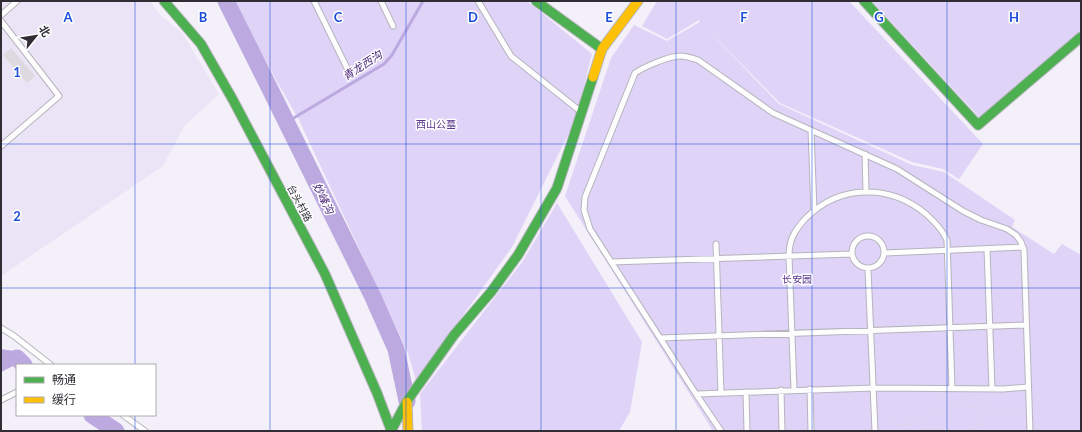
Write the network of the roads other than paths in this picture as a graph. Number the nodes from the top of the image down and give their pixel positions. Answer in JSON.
{"nodes":[{"id":1,"x":164,"y":1,"type":"edge"},
{"id":2,"x":314,"y":1,"type":"edge"},
{"id":3,"x":381,"y":1,"type":"edge"},
{"id":4,"x":478,"y":1,"type":"edge"},
{"id":5,"x":536,"y":1,"type":"edge"},
{"id":6,"x":638,"y":1,"type":"edge"},
{"id":7,"x":864,"y":1,"type":"edge"},
{"id":8,"x":13,"y":2,"type":"edge"},
{"id":9,"x":1,"y":15,"type":"edge"},
{"id":10,"x":1,"y":21,"type":"edge"},
{"id":11,"x":394,"y":26,"type":"dead end"},
{"id":12,"x":1081,"y":37,"type":"edge"},
{"id":13,"x":602,"y":49,"type":"junction"},
{"id":14,"x":348,"y":70,"type":"dead end"},
{"id":15,"x":582,"y":112,"type":"junction"},
{"id":16,"x":811,"y":130,"type":"junction"},
{"id":17,"x":1,"y":146,"type":"edge"},
{"id":18,"x":865,"y":154,"type":"junction"},
{"id":19,"x":866,"y":192,"type":"junction"},
{"id":20,"x":814,"y":211,"type":"junction"},
{"id":21,"x":716,"y":244,"type":"dead end"},
{"id":22,"x":1023,"y":247,"type":"junction"},
{"id":23,"x":987,"y":249,"type":"junction"},
{"id":24,"x":947,"y":250,"type":"junction"},
{"id":25,"x":884,"y":253,"type":"junction"},
{"id":26,"x":852,"y":254,"type":"junction"},
{"id":27,"x":789,"y":256,"type":"junction"},
{"id":28,"x":716,"y":258,"type":"junction"},
{"id":29,"x":611,"y":262,"type":"junction"},
{"id":30,"x":868,"y":269,"type":"junction"},
{"id":31,"x":1026,"y":325,"type":"junction"},
{"id":32,"x":990,"y":326,"type":"junction"},
{"id":33,"x":1,"y":328,"type":"edge"},
{"id":34,"x":950,"y":328,"type":"junction"},
{"id":35,"x":871,"y":330,"type":"junction"},
{"id":36,"x":792,"y":333,"type":"junction"},
{"id":37,"x":719,"y":336,"type":"junction"},
{"id":38,"x":660,"y":338,"type":"junction"},
{"id":39,"x":42,"y":363,"type":"edge"},
{"id":40,"x":1028,"y":387,"type":"junction"},
{"id":41,"x":874,"y":388,"type":"junction"},
{"id":42,"x":810,"y":389,"type":"junction"},
{"id":43,"x":952,"y":389,"type":"junction"},
{"id":44,"x":992,"y":389,"type":"junction"},
{"id":45,"x":781,"y":390,"type":"junction"},
{"id":46,"x":794,"y":390,"type":"junction"},
{"id":47,"x":16,"y":392,"type":"edge"},
{"id":48,"x":721,"y":392,"type":"junction"},
{"id":49,"x":746,"y":392,"type":"junction"},
{"id":50,"x":696,"y":394,"type":"junction"},
{"id":51,"x":1,"y":400,"type":"edge"},
{"id":52,"x":407,"y":401,"type":"junction"},
{"id":53,"x":124,"y":416,"type":"edge"},
{"id":54,"x":391,"y":430,"type":"edge"},
{"id":55,"x":145,"y":431,"type":"edge"},
{"id":56,"x":408,"y":431,"type":"edge"},
{"id":57,"x":720,"y":431,"type":"edge"},
{"id":58,"x":747,"y":431,"type":"edge"},
{"id":59,"x":782,"y":431,"type":"edge"},
{"id":60,"x":811,"y":431,"type":"edge"},
{"id":61,"x":875,"y":431,"type":"edge"},
{"id":62,"x":1030,"y":431,"type":"edge"}],
"edges":[{"from":1,"to":54,"type":"street","name":"台头村路"},
{"from":2,"to":14,"type":"lane"},
{"from":3,"to":11,"type":"lane"},
{"from":4,"to":15,"type":"lane"},
{"from":5,"to":13,"type":"street"},
{"from":6,"to":13,"type":"street"},
{"from":7,"to":12,"type":"street"},
{"from":8,"to":9,"type":"lane"},
{"from":10,"to":17,"type":"lane"},
{"from":13,"to":15,"type":"street"},
{"from":15,"to":52,"type":"street"},
{"from":16,"to":18,"type":"lane"},
{"from":16,"to":20,"type":"lane"},
{"from":16,"to":29,"type":"lane"},
{"from":18,"to":19,"type":"lane"},
{"from":18,"to":22,"type":"lane"},
{"from":19,"to":20,"type":"lane"},
{"from":19,"to":24,"type":"lane"},
{"from":20,"to":27,"type":"lane"},
{"from":21,"to":28,"type":"lane"},
{"from":22,"to":23,"type":"lane"},
{"from":22,"to":31,"type":"lane"},
{"from":23,"to":24,"type":"lane"},
{"from":23,"to":32,"type":"lane"},
{"from":24,"to":25,"type":"lane"},
{"from":24,"to":34,"type":"lane"},
{"from":25,"to":26,"type":"lane"},
{"from":25,"to":30,"type":"lane"},
{"from":26,"to":27,"type":"lane"},
{"from":26,"to":30,"type":"lane"},
{"from":27,"to":28,"type":"lane"},
{"from":27,"to":36,"type":"lane"},
{"from":28,"to":29,"type":"lane"},
{"from":28,"to":37,"type":"lane"},
{"from":29,"to":38,"type":"lane"},
{"from":30,"to":35,"type":"lane"},
{"from":31,"to":32,"type":"lane"},
{"from":31,"to":40,"type":"lane"},
{"from":32,"to":34,"type":"lane"},
{"from":32,"to":44,"type":"lane"},
{"from":33,"to":39,"type":"lane"},
{"from":34,"to":35,"type":"lane"},
{"from":34,"to":43,"type":"lane"},
{"from":35,"to":36,"type":"lane"},
{"from":35,"to":41,"type":"lane"},
{"from":36,"to":37,"type":"lane"},
{"from":36,"to":46,"type":"lane"},
{"from":37,"to":38,"type":"lane"},
{"from":37,"to":48,"type":"lane"},
{"from":38,"to":50,"type":"lane"},
{"from":40,"to":44,"type":"lane"},
{"from":40,"to":62,"type":"lane"},
{"from":41,"to":42,"type":"lane"},
{"from":41,"to":43,"type":"lane"},
{"from":41,"to":61,"type":"lane"},
{"from":42,"to":46,"type":"lane"},
{"from":42,"to":60,"type":"lane"},
{"from":43,"to":44,"type":"lane"},
{"from":45,"to":46,"type":"lane"},
{"from":45,"to":49,"type":"lane"},
{"from":45,"to":59,"type":"lane"},
{"from":47,"to":51,"type":"lane"},
{"from":48,"to":49,"type":"lane"},
{"from":48,"to":50,"type":"lane"},
{"from":49,"to":58,"type":"lane"},
{"from":50,"to":57,"type":"lane"},
{"from":52,"to":54,"type":"street"},
{"from":52,"to":56,"type":"street"},
{"from":53,"to":55,"type":"lane"}]}
